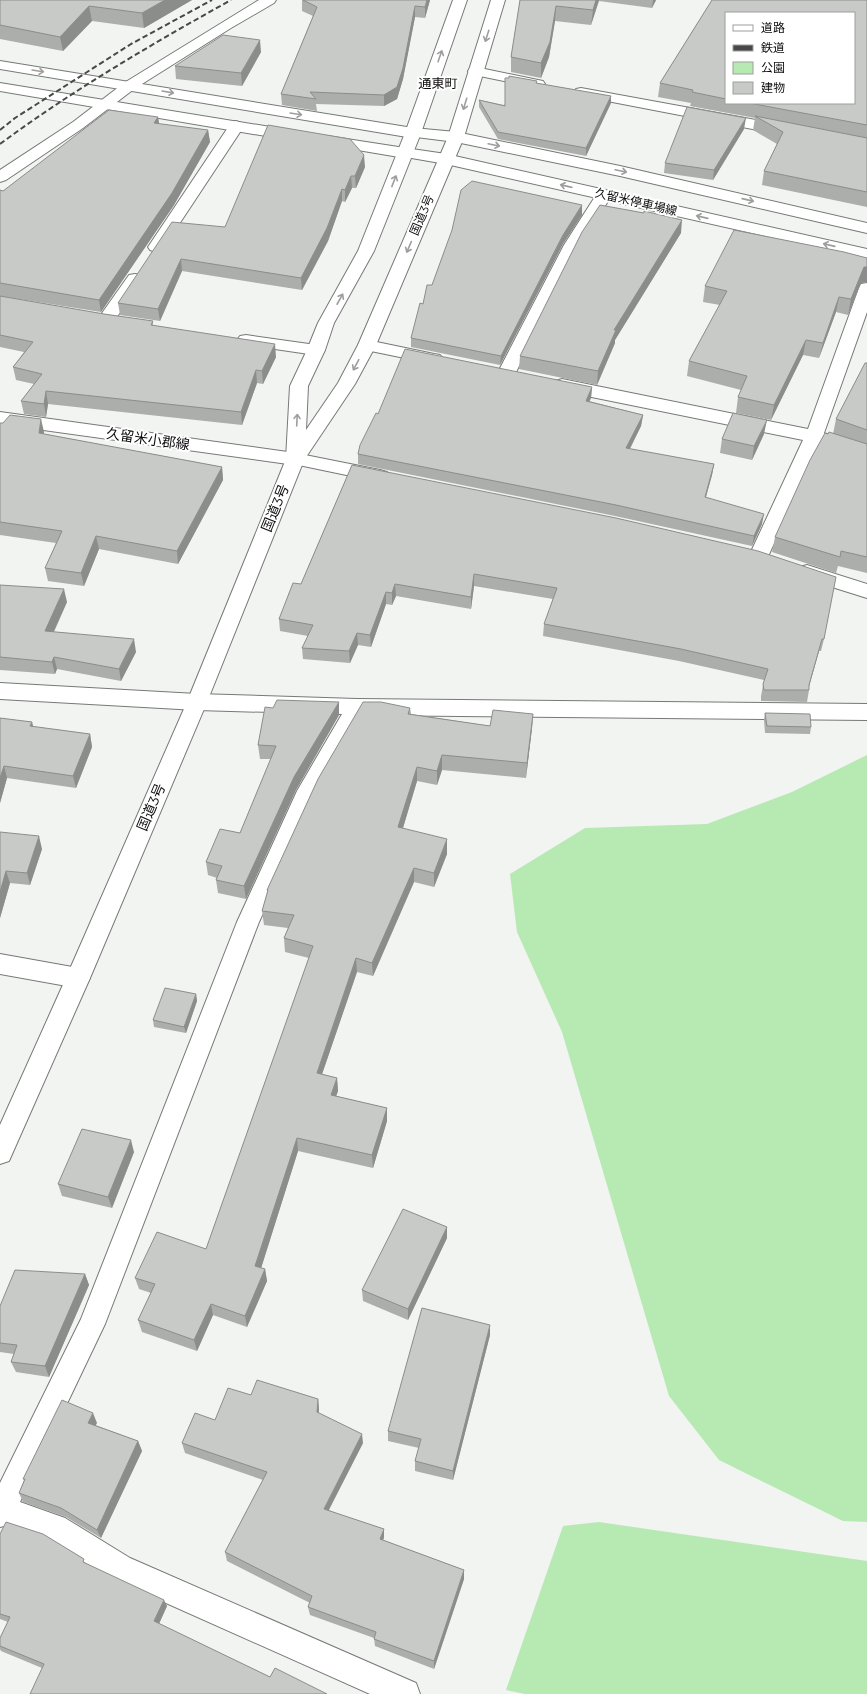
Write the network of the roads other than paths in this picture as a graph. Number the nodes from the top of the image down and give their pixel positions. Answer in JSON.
{"nodes":[{"id":1,"x":269,"y":0,"type":"edge"},
{"id":2,"x":460,"y":0,"type":"edge"},
{"id":3,"x":498,"y":0,"type":"edge"},
{"id":4,"x":0,"y":65,"type":"edge"},
{"id":5,"x":475,"y":71,"type":"junction"},
{"id":6,"x":129,"y":86,"type":"junction"},
{"id":7,"x":0,"y":87,"type":"edge"},
{"id":8,"x":554,"y":87,"type":"edge"},
{"id":9,"x":570,"y":90,"type":"edge"},
{"id":10,"x":106,"y":104,"type":"junction"},
{"id":11,"x":236,"y":126,"type":"junction"},
{"id":12,"x":797,"y":132,"type":"edge"},
{"id":13,"x":413,"y":133,"type":"junction"},
{"id":14,"x":456,"y":137,"type":"junction"},
{"id":15,"x":405,"y":153,"type":"junction"},
{"id":16,"x":446,"y":159,"type":"junction"},
{"id":17,"x":0,"y":178,"type":"edge"},
{"id":18,"x":604,"y":195,"type":"junction"},
{"id":19,"x":867,"y":228,"type":"edge"},
{"id":20,"x":867,"y":254,"type":"edge"},
{"id":21,"x":867,"y":288,"type":"edge"},
{"id":22,"x":107,"y":320,"type":"edge"},
{"id":23,"x":229,"y":338,"type":"edge"},
{"id":24,"x":367,"y":345,"type":"junction"},
{"id":25,"x":316,"y":350,"type":"junction"},
{"id":26,"x":453,"y":363,"type":"edge"},
{"id":27,"x":507,"y":374,"type":"edge"},
{"id":28,"x":545,"y":382,"type":"edge"},
{"id":29,"x":0,"y":418,"type":"edge"},
{"id":30,"x":814,"y":436,"type":"junction"},
{"id":31,"x":867,"y":454,"type":"edge"},
{"id":32,"x":295,"y":459,"type":"junction"},
{"id":33,"x":397,"y":479,"type":"edge"},
{"id":34,"x":867,"y":592,"type":"edge"},
{"id":35,"x":0,"y":691,"type":"edge"},
{"id":36,"x":197,"y":702,"type":"junction"},
{"id":37,"x":357,"y":707,"type":"junction"},
{"id":38,"x":867,"y":712,"type":"edge"},
{"id":39,"x":0,"y":964,"type":"edge"},
{"id":40,"x":78,"y":978,"type":"junction"},
{"id":41,"x":0,"y":1153,"type":"edge"},
{"id":42,"x":0,"y":1511,"type":"edge"},
{"id":43,"x":405,"y":1694,"type":"edge"}],
"edges":[{"from":1,"to":6,"type":"main road"},
{"from":13,"to":2,"type":"main road","name":"国道3号","one_way":true},
{"from":3,"to":5,"type":"main road","name":"国道3号","one_way":true},
{"from":4,"to":6,"type":"main road","name":"久留米停車場線","one_way":true},
{"from":5,"to":8,"type":"main road"},
{"from":5,"to":14,"type":"main road","name":"国道3号","one_way":true},
{"from":6,"to":10,"type":"main road"},
{"from":6,"to":13,"type":"main road","name":"久留米停車場線","one_way":true},
{"from":7,"to":10,"type":"main road","name":"久留米停車場線"},
{"from":9,"to":12,"type":"main road"},
{"from":10,"to":11,"type":"main road","name":"久留米停車場線"},
{"from":10,"to":17,"type":"main road"},
{"from":11,"to":15,"type":"main road","name":"久留米停車場線"},
{"from":11,"to":22,"type":"main road"},
{"from":13,"to":14,"type":"main road","name":"久留米停車場線"},
{"from":13,"to":15,"type":"main road","name":"国道3号"},
{"from":14,"to":16,"type":"main road","name":"国道3号"},
{"from":14,"to":19,"type":"main road","name":"久留米停車場線","one_way":true},
{"from":15,"to":16,"type":"main road","name":"久留米停車場線"},
{"from":25,"to":15,"type":"main road","name":"国道3号","one_way":true},
{"from":18,"to":16,"type":"main road","name":"久留米停車場線","one_way":true},
{"from":16,"to":24,"type":"main road","name":"国道3号","one_way":true},
{"from":20,"to":18,"type":"main road","name":"久留米停車場線","one_way":true},
{"from":18,"to":27,"type":"main road"},
{"from":21,"to":30,"type":"main road"},
{"from":23,"to":25,"type":"main road"},
{"from":24,"to":26,"type":"main road"},
{"from":24,"to":32,"type":"main road","name":"国道3号","one_way":true},
{"from":32,"to":25,"type":"main road","name":"国道3号","one_way":true},
{"from":28,"to":30,"type":"main road"},
{"from":29,"to":32,"type":"main road","name":"久留米小郡線"},
{"from":30,"to":31,"type":"main road"},
{"from":30,"to":34,"type":"main road"},
{"from":32,"to":33,"type":"main road","name":"久留米小郡線"},
{"from":32,"to":36,"type":"main road","name":"国道3号"},
{"from":35,"to":36,"type":"main road"},
{"from":36,"to":37,"type":"main road"},
{"from":36,"to":40,"type":"main road","name":"国道3号"},
{"from":37,"to":38,"type":"main road"},
{"from":37,"to":42,"type":"main road"},
{"from":39,"to":40,"type":"main road"},
{"from":40,"to":41,"type":"main road","name":"国道3号"},
{"from":42,"to":43,"type":"main road"}]}
